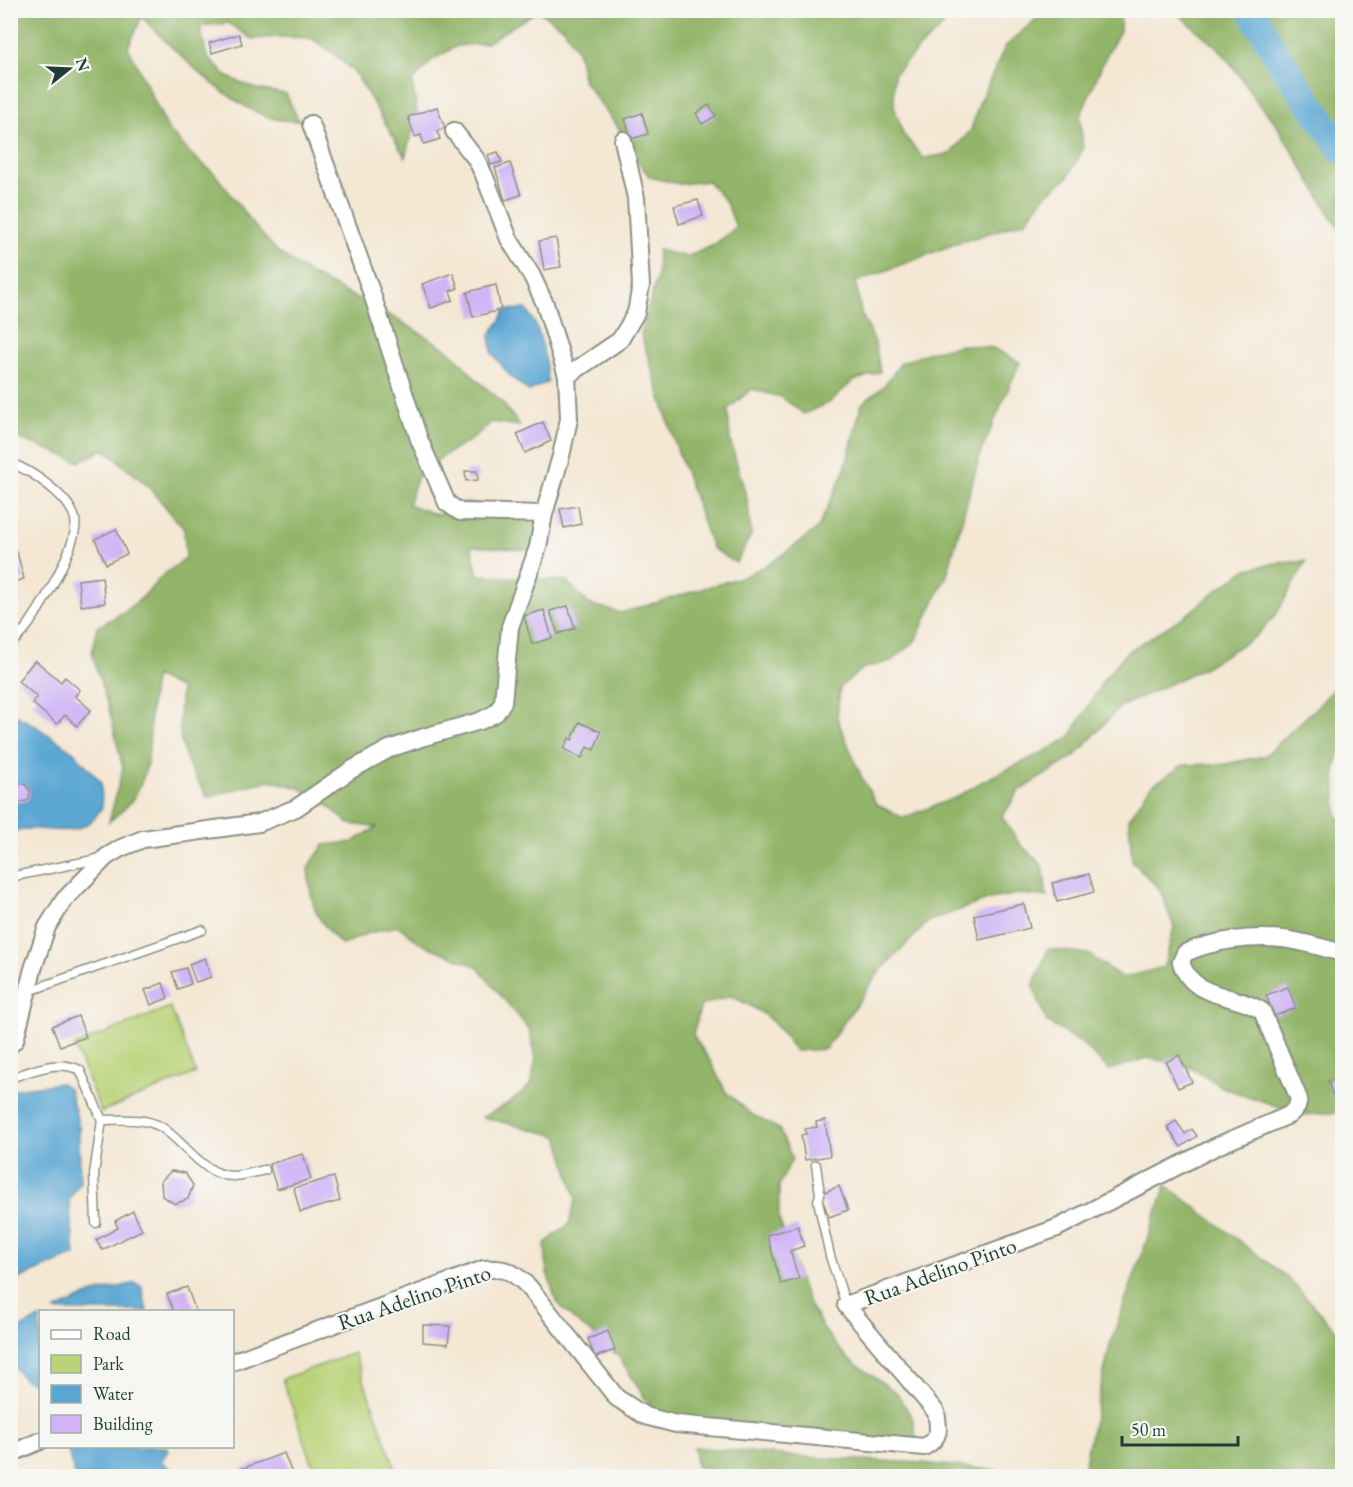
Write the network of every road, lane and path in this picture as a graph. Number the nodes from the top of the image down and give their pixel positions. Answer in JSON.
{"nodes":[{"id":1,"x":311,"y":124,"type":"dead end"},
{"id":2,"x":454,"y":131,"type":"dead end"},
{"id":3,"x":623,"y":140,"type":"dead end"},
{"id":4,"x":567,"y":376,"type":"junction"},
{"id":5,"x":10,"y":463,"type":"edge"},
{"id":6,"x":544,"y":514,"type":"junction"},
{"id":7,"x":10,"y":645,"type":"edge"},
{"id":8,"x":106,"y":857,"type":"junction"},
{"id":9,"x":10,"y":878,"type":"edge"},
{"id":10,"x":202,"y":930,"type":"dead end"},
{"id":11,"x":1342,"y":953,"type":"edge"},
{"id":12,"x":29,"y":990,"type":"junction"},
{"id":13,"x":10,"y":1045,"type":"edge"},
{"id":14,"x":10,"y":1078,"type":"edge"},
{"id":15,"x":102,"y":1120,"type":"junction"},
{"id":16,"x":816,"y":1165,"type":"dead end"},
{"id":17,"x":265,"y":1170,"type":"dead end"},
{"id":18,"x":96,"y":1223,"type":"dead end"},
{"id":19,"x":846,"y":1305,"type":"junction"},
{"id":20,"x":234,"y":1361,"type":"edge"},
{"id":21,"x":39,"y":1441,"type":"edge"},
{"id":22,"x":10,"y":1454,"type":"edge"}],
"edges":[{"from":1,"to":6,"type":"street"},
{"from":2,"to":4,"type":"street"},
{"from":3,"to":4,"type":"street"},
{"from":4,"to":6,"type":"street"},
{"from":5,"to":7,"type":"lane"},
{"from":6,"to":8,"type":"street"},
{"from":8,"to":9,"type":"lane"},
{"from":8,"to":12,"type":"street"},
{"from":10,"to":12,"type":"lane"},
{"from":11,"to":19,"type":"street","name":"Rua Adelino Pinto"},
{"from":12,"to":13,"type":"street"},
{"from":14,"to":15,"type":"lane"},
{"from":15,"to":17,"type":"lane"},
{"from":15,"to":18,"type":"lane"},
{"from":16,"to":19,"type":"lane"},
{"from":19,"to":20,"type":"street","name":"Rua Adelino Pinto"},
{"from":21,"to":22,"type":"street"}]}
